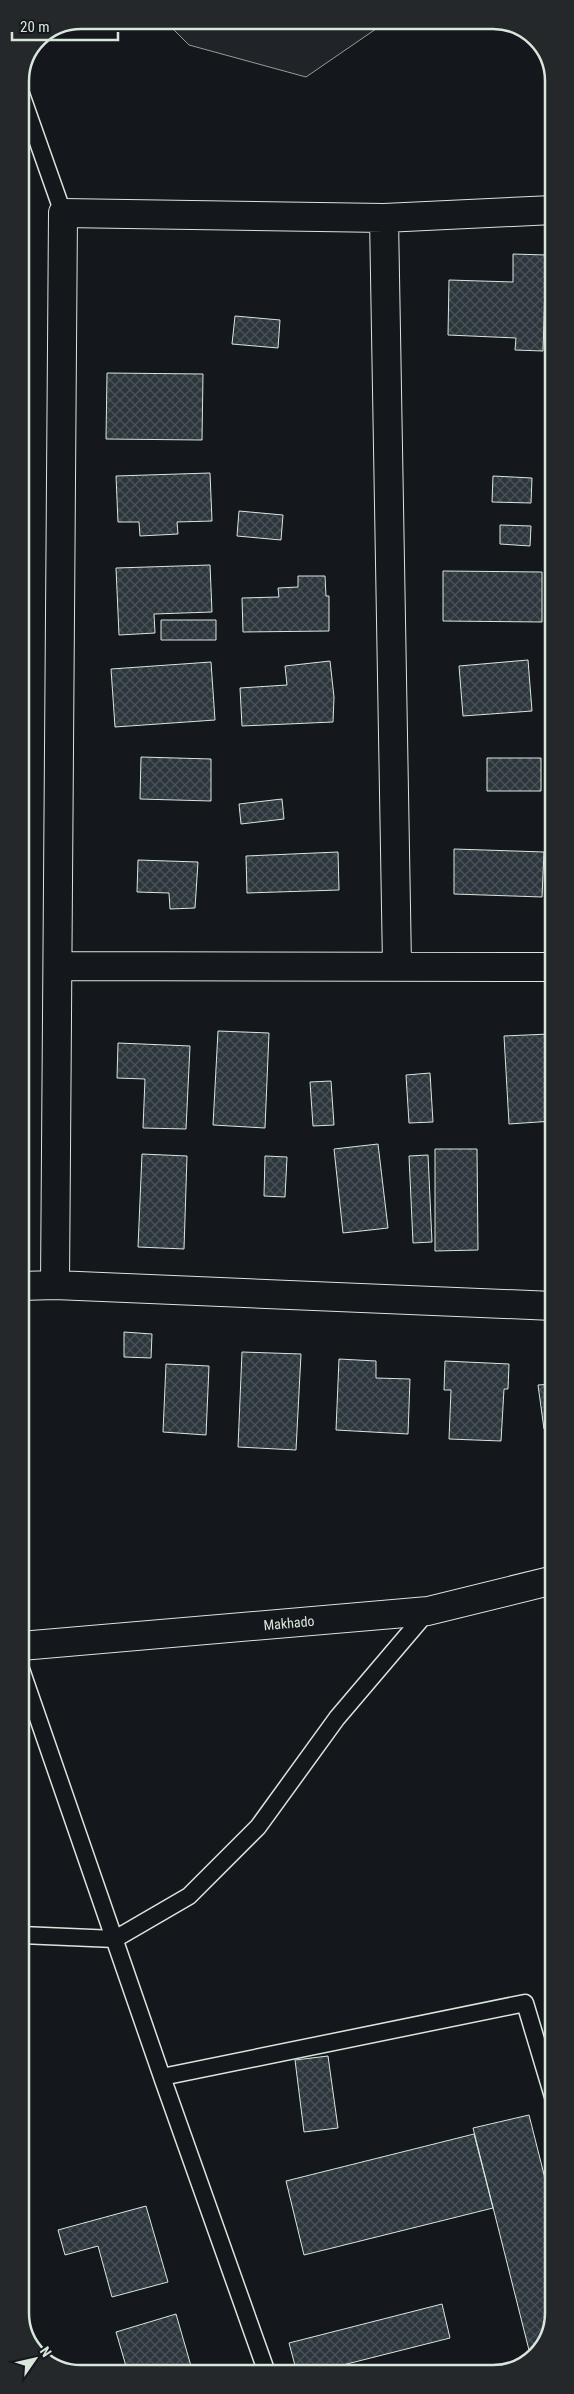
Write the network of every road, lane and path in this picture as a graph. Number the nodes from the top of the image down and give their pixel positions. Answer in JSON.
{"nodes":[{"id":1,"x":29,"y":117,"type":"edge"},
{"id":2,"x":545,"y":210,"type":"edge"},
{"id":3,"x":63,"y":214,"type":"junction"},
{"id":4,"x":384,"y":218,"type":"junction"},
{"id":5,"x":397,"y":965,"type":"junction"},
{"id":6,"x":58,"y":966,"type":"junction"},
{"id":7,"x":545,"y":967,"type":"edge"},
{"id":8,"x":55,"y":1284,"type":"junction"},
{"id":9,"x":29,"y":1286,"type":"edge"},
{"id":10,"x":545,"y":1306,"type":"edge"},
{"id":11,"x":545,"y":1582,"type":"edge"},
{"id":12,"x":428,"y":1611,"type":"junction"},
{"id":13,"x":29,"y":1645,"type":"edge"},
{"id":14,"x":29,"y":1692,"type":"edge"},
{"id":15,"x":29,"y":1934,"type":"edge"},
{"id":16,"x":115,"y":1939,"type":"junction"},
{"id":17,"x":545,"y":2070,"type":"edge"},
{"id":18,"x":162,"y":2077,"type":"junction"},
{"id":19,"x":264,"y":2365,"type":"edge"}],
"edges":[{"from":1,"to":3,"type":"lane"},
{"from":2,"to":4,"type":"street"},
{"from":3,"to":4,"type":"street"},
{"from":3,"to":6,"type":"street"},
{"from":4,"to":5,"type":"street"},
{"from":5,"to":6,"type":"street"},
{"from":5,"to":7,"type":"street"},
{"from":6,"to":8,"type":"street"},
{"from":8,"to":9,"type":"street"},
{"from":8,"to":10,"type":"street"},
{"from":11,"to":12,"type":"street","name":"Makhado"},
{"from":12,"to":13,"type":"street","name":"Makhado"},
{"from":12,"to":16,"type":"lane"},
{"from":14,"to":16,"type":"lane"},
{"from":15,"to":16,"type":"lane"},
{"from":16,"to":18,"type":"lane"},
{"from":17,"to":18,"type":"lane"},
{"from":18,"to":19,"type":"lane"}]}
